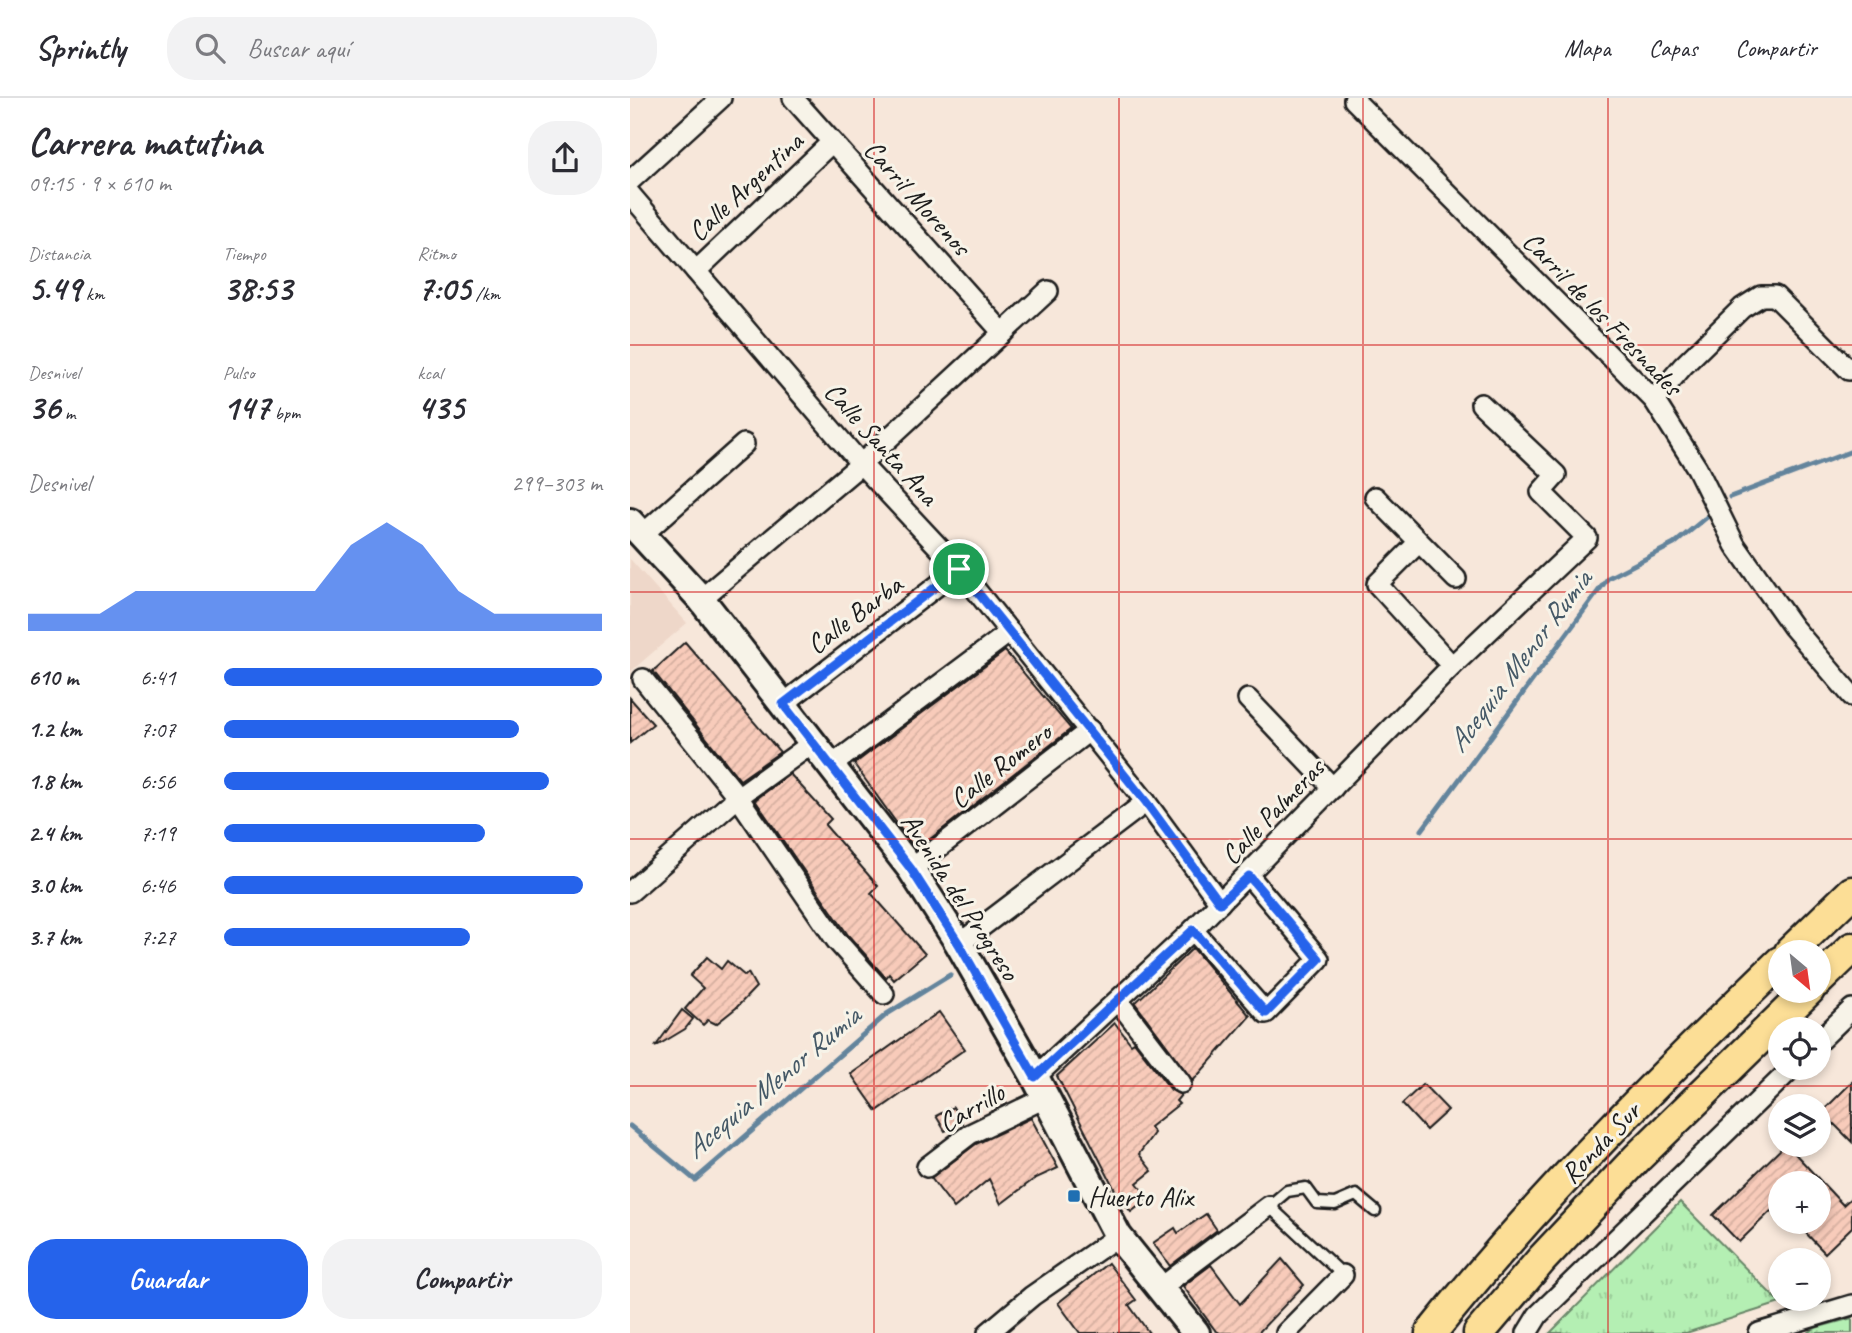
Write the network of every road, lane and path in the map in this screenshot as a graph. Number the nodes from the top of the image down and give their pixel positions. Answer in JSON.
{"nodes":[{"id":1,"x":721,"y":98,"type":"edge"},
{"id":2,"x":793,"y":98,"type":"edge"},
{"id":3,"x":1356,"y":98,"type":"edge"},
{"id":4,"x":832,"y":142,"type":"junction"},
{"id":5,"x":630,"y":181,"type":"edge"},
{"id":6,"x":630,"y":194,"type":"edge"},
{"id":7,"x":696,"y":271,"type":"junction"},
{"id":8,"x":1048,"y":292,"type":"dead end"},
{"id":9,"x":1003,"y":333,"type":"junction"},
{"id":10,"x":1852,"y":367,"type":"edge"},
{"id":11,"x":1654,"y":400,"type":"junction"},
{"id":12,"x":1481,"y":404,"type":"dead end"},
{"id":13,"x":744,"y":444,"type":"dead end"},
{"id":14,"x":861,"y":464,"type":"junction"},
{"id":15,"x":1376,"y":497,"type":"dead end"},
{"id":16,"x":636,"y":528,"type":"edge"},
{"id":17,"x":1419,"y":542,"type":"junction"},
{"id":18,"x":959,"y":569,"type":"junction"},
{"id":19,"x":1456,"y":579,"type":"dead end"},
{"id":20,"x":701,"y":600,"type":"junction"},
{"id":21,"x":1010,"y":632,"type":"junction"},
{"id":22,"x":1452,"y":666,"type":"junction"},
{"id":23,"x":643,"y":679,"type":"dead end"},
{"id":24,"x":1852,"y":696,"type":"edge"},
{"id":25,"x":1248,"y":699,"type":"dead end"},
{"id":26,"x":783,"y":704,"type":"junction"},
{"id":27,"x":1090,"y":730,"type":"junction"},
{"id":28,"x":814,"y":742,"type":"junction"},
{"id":29,"x":832,"y":765,"type":"junction"},
{"id":30,"x":1333,"y":788,"type":"junction"},
{"id":31,"x":738,"y":797,"type":"junction"},
{"id":32,"x":1146,"y":802,"type":"junction"},
{"id":33,"x":911,"y":869,"type":"junction"},
{"id":34,"x":1249,"y":876,"type":"junction"},
{"id":35,"x":630,"y":892,"type":"edge"},
{"id":36,"x":1852,"y":892,"type":"edge"},
{"id":37,"x":1220,"y":903,"type":"junction"},
{"id":38,"x":1193,"y":930,"type":"junction"},
{"id":39,"x":1802,"y":940,"type":"edge"},
{"id":40,"x":959,"y":944,"type":"junction"},
{"id":41,"x":1852,"y":948,"type":"edge"},
{"id":42,"x":1831,"y":968,"type":"edge"},
{"id":43,"x":1768,"y":974,"type":"edge"},
{"id":44,"x":884,"y":994,"type":"dead end"},
{"id":45,"x":1118,"y":1001,"type":"junction"},
{"id":46,"x":1796,"y":1003,"type":"edge"},
{"id":47,"x":1852,"y":1009,"type":"edge"},
{"id":48,"x":1831,"y":1029,"type":"edge"},
{"id":49,"x":1780,"y":1080,"type":"edge"},
{"id":50,"x":1181,"y":1083,"type":"dead end"},
{"id":51,"x":1040,"y":1087,"type":"junction"},
{"id":52,"x":927,"y":1167,"type":"dead end"},
{"id":53,"x":1267,"y":1207,"type":"junction"},
{"id":54,"x":1375,"y":1211,"type":"dead end"},
{"id":55,"x":1118,"y":1236,"type":"junction"},
{"id":56,"x":1343,"y":1275,"type":"joint"},
{"id":57,"x":1158,"y":1289,"type":"junction"},
{"id":58,"x":1850,"y":1304,"type":"edge"},
{"id":59,"x":1767,"y":1332,"type":"edge"},
{"id":60,"x":988,"y":1333,"type":"edge"},
{"id":61,"x":1196,"y":1333,"type":"edge"},
{"id":62,"x":1286,"y":1333,"type":"edge"},
{"id":63,"x":1431,"y":1333,"type":"edge"},
{"id":64,"x":1479,"y":1333,"type":"edge"},
{"id":65,"x":1527,"y":1333,"type":"edge"}],
"edges":[{"from":1,"to":5,"type":"street"},
{"from":2,"to":4,"type":"street","name":"Carril Morenos"},
{"from":3,"to":11,"type":"street","name":"Carril de los Fresnades"},
{"from":4,"to":7,"type":"street","name":"Calle Argentina"},
{"from":4,"to":9,"type":"street","name":"Carril Morenos"},
{"from":6,"to":7,"type":"street","name":"Calle Santa Ana"},
{"from":7,"to":14,"type":"street","name":"Calle Santa Ana"},
{"from":8,"to":9,"type":"street"},
{"from":9,"to":14,"type":"street"},
{"from":10,"to":11,"type":"street"},
{"from":11,"to":24,"type":"street","name":"Carril de los Fresnades"},
{"from":12,"to":22,"type":"street","name":"Calle Palmeras"},
{"from":13,"to":16,"type":"street"},
{"from":14,"to":18,"type":"street","name":"Calle Santa Ana"},
{"from":14,"to":20,"type":"street"},
{"from":15,"to":17,"type":"street"},
{"from":16,"to":20,"type":"main road","name":"Avenida del Progreso"},
{"from":17,"to":19,"type":"street"},
{"from":17,"to":22,"type":"street"},
{"from":18,"to":21,"type":"street","name":"Calle Santa Ana"},
{"from":18,"to":26,"type":"street","name":"Calle Barba"},
{"from":20,"to":26,"type":"main road","name":"Avenida del Progreso"},
{"from":21,"to":27,"type":"street","name":"Calle Santa Ana"},
{"from":21,"to":29,"type":"street"},
{"from":22,"to":30,"type":"street","name":"Calle Palmeras"},
{"from":23,"to":31,"type":"street"},
{"from":25,"to":30,"type":"street"},
{"from":26,"to":28,"type":"main road","name":"Avenida del Progreso"},
{"from":27,"to":32,"type":"street","name":"Calle Santa Ana"},
{"from":27,"to":33,"type":"street","name":"Calle Romero"},
{"from":28,"to":29,"type":"main road","name":"Avenida del Progreso"},
{"from":28,"to":31,"type":"street"},
{"from":29,"to":33,"type":"main road","name":"Avenida del Progreso"},
{"from":30,"to":34,"type":"street","name":"Calle Palmeras"},
{"from":31,"to":35,"type":"street"},
{"from":31,"to":44,"type":"street"},
{"from":32,"to":37,"type":"street","name":"Calle Santa Ana"},
{"from":32,"to":40,"type":"street"},
{"from":33,"to":40,"type":"main road","name":"Avenida del Progreso"},
{"from":34,"to":37,"type":"street","name":"Calle Palmeras"},
{"from":34,"to":38,"type":"street"},
{"from":36,"to":39,"type":"main road"},
{"from":37,"to":38,"type":"street","name":"Calle Palmeras"},
{"from":38,"to":45,"type":"street","name":"Calle Palmeras"},
{"from":40,"to":51,"type":"main road","name":"Avenida del Progreso"},
{"from":41,"to":42,"type":"main road"},
{"from":43,"to":63,"type":"main road","name":"Ronda Sur"},
{"from":45,"to":50,"type":"street"},
{"from":45,"to":51,"type":"street","name":"Calle Palmeras"},
{"from":46,"to":64,"type":"main road","name":"Ronda Sur"},
{"from":47,"to":48,"type":"street"},
{"from":49,"to":65,"type":"street"},
{"from":51,"to":52,"type":"street","name":"Carrillo"},
{"from":51,"to":55,"type":"main road","name":"Avenida del Progreso"},
{"from":53,"to":54,"type":"lane"},
{"from":53,"to":56,"type":"lane"},
{"from":53,"to":57,"type":"street"},
{"from":55,"to":57,"type":"main road","name":"Avenida del Progreso"},
{"from":55,"to":60,"type":"street"},
{"from":56,"to":62,"type":"street"},
{"from":57,"to":61,"type":"main road","name":"Avenida del Progreso"},
{"from":58,"to":59,"type":"street"}]}
